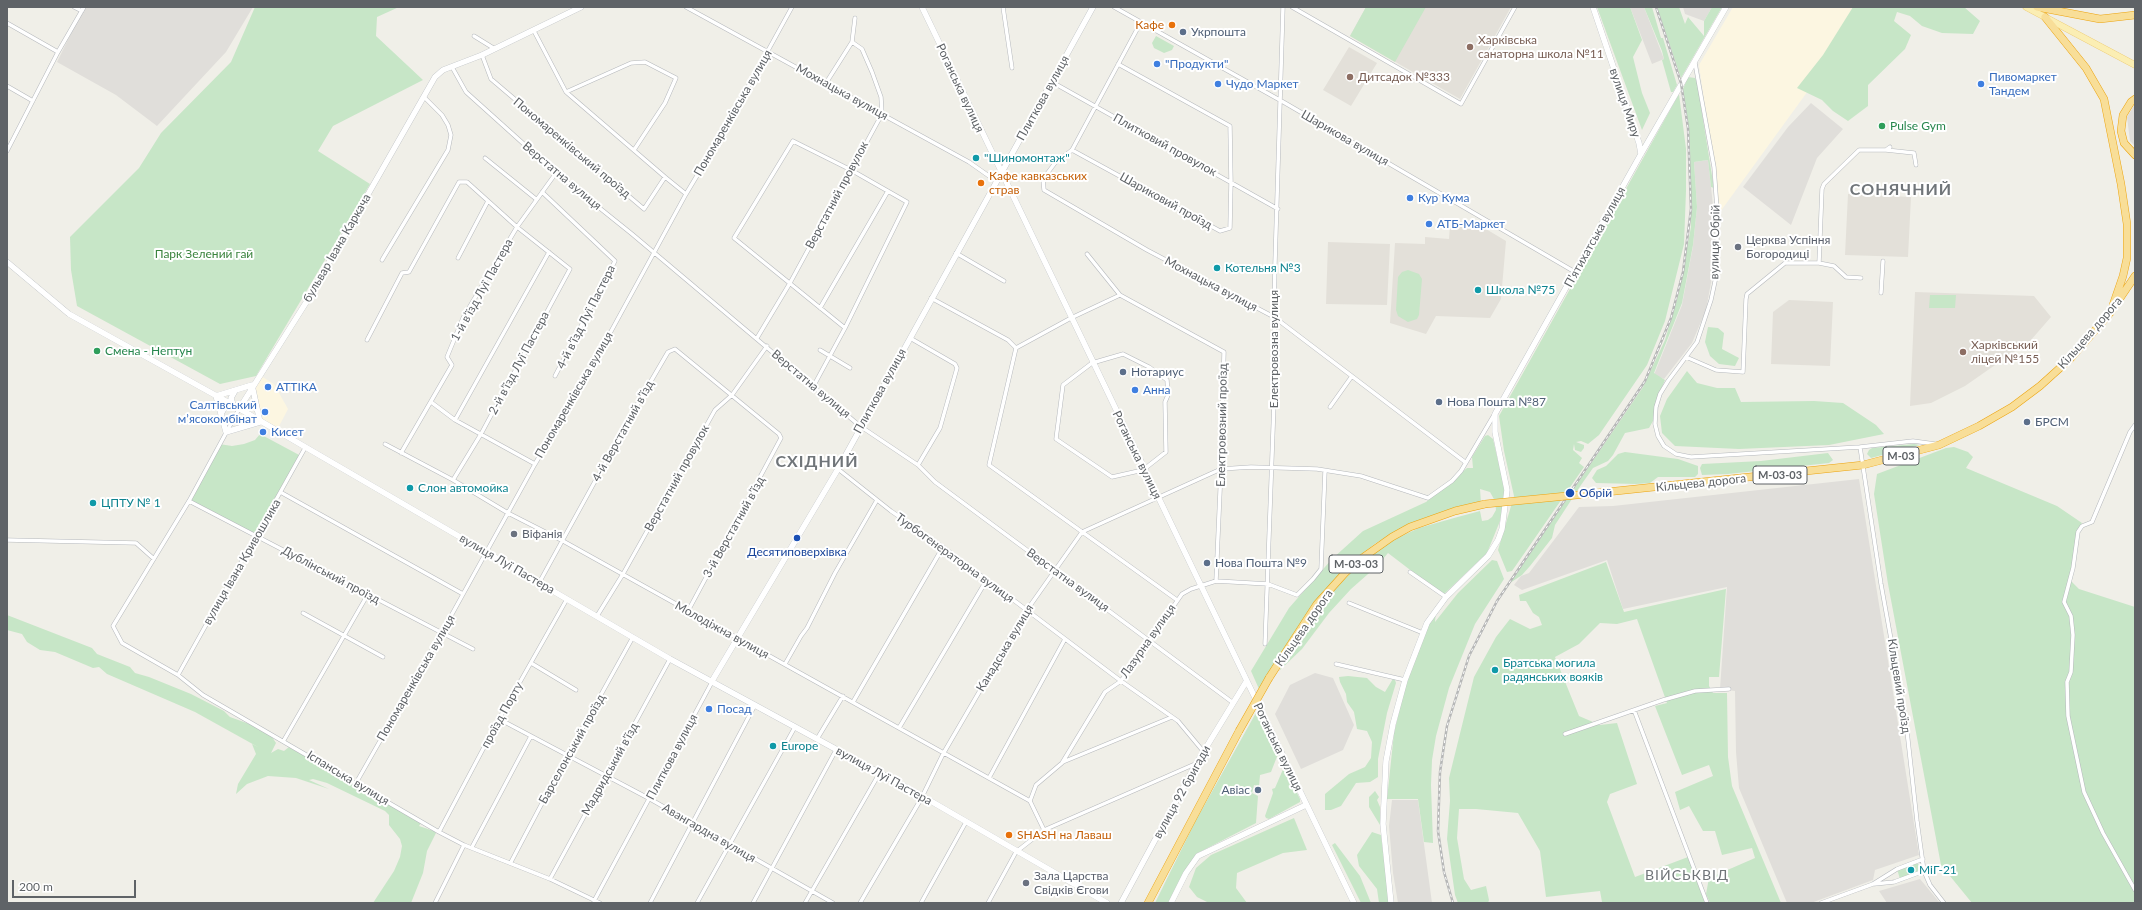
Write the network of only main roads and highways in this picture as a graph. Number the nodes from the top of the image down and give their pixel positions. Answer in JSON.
{"nodes":[{"id":1,"x":2026,"y":7,"type":"edge"},
{"id":2,"x":2037,"y":7,"type":"edge"},
{"id":3,"x":2135,"y":16,"type":"edge"},
{"id":4,"x":2045,"y":17,"type":"junction"},
{"id":5,"x":2135,"y":66,"type":"edge"},
{"id":6,"x":2135,"y":99,"type":"edge"},
{"id":7,"x":2135,"y":155,"type":"edge"},
{"id":8,"x":2135,"y":276,"type":"edge"},
{"id":9,"x":2110,"y":314,"type":"junction"},
{"id":10,"x":1863,"y":465,"type":"joint"},
{"id":11,"x":1148,"y":903,"type":"edge"}],
"edges":[{"from":1,"to":4,"type":"main road"},
{"from":2,"to":3,"type":"highway"},
{"from":4,"to":5,"type":"main road"},
{"from":4,"to":9,"type":"highway","number":"М-03"},
{"from":6,"to":7,"type":"highway"},
{"from":8,"to":9,"type":"highway","name":"Кільцева дорога","number":"М-03"},
{"from":9,"to":10,"type":"highway","name":"Кільцева дорога","number":"М-03"},
{"from":10,"to":11,"type":"highway","name":"Кільцева дорога","number":"М-03-03","bridge":true}]}
